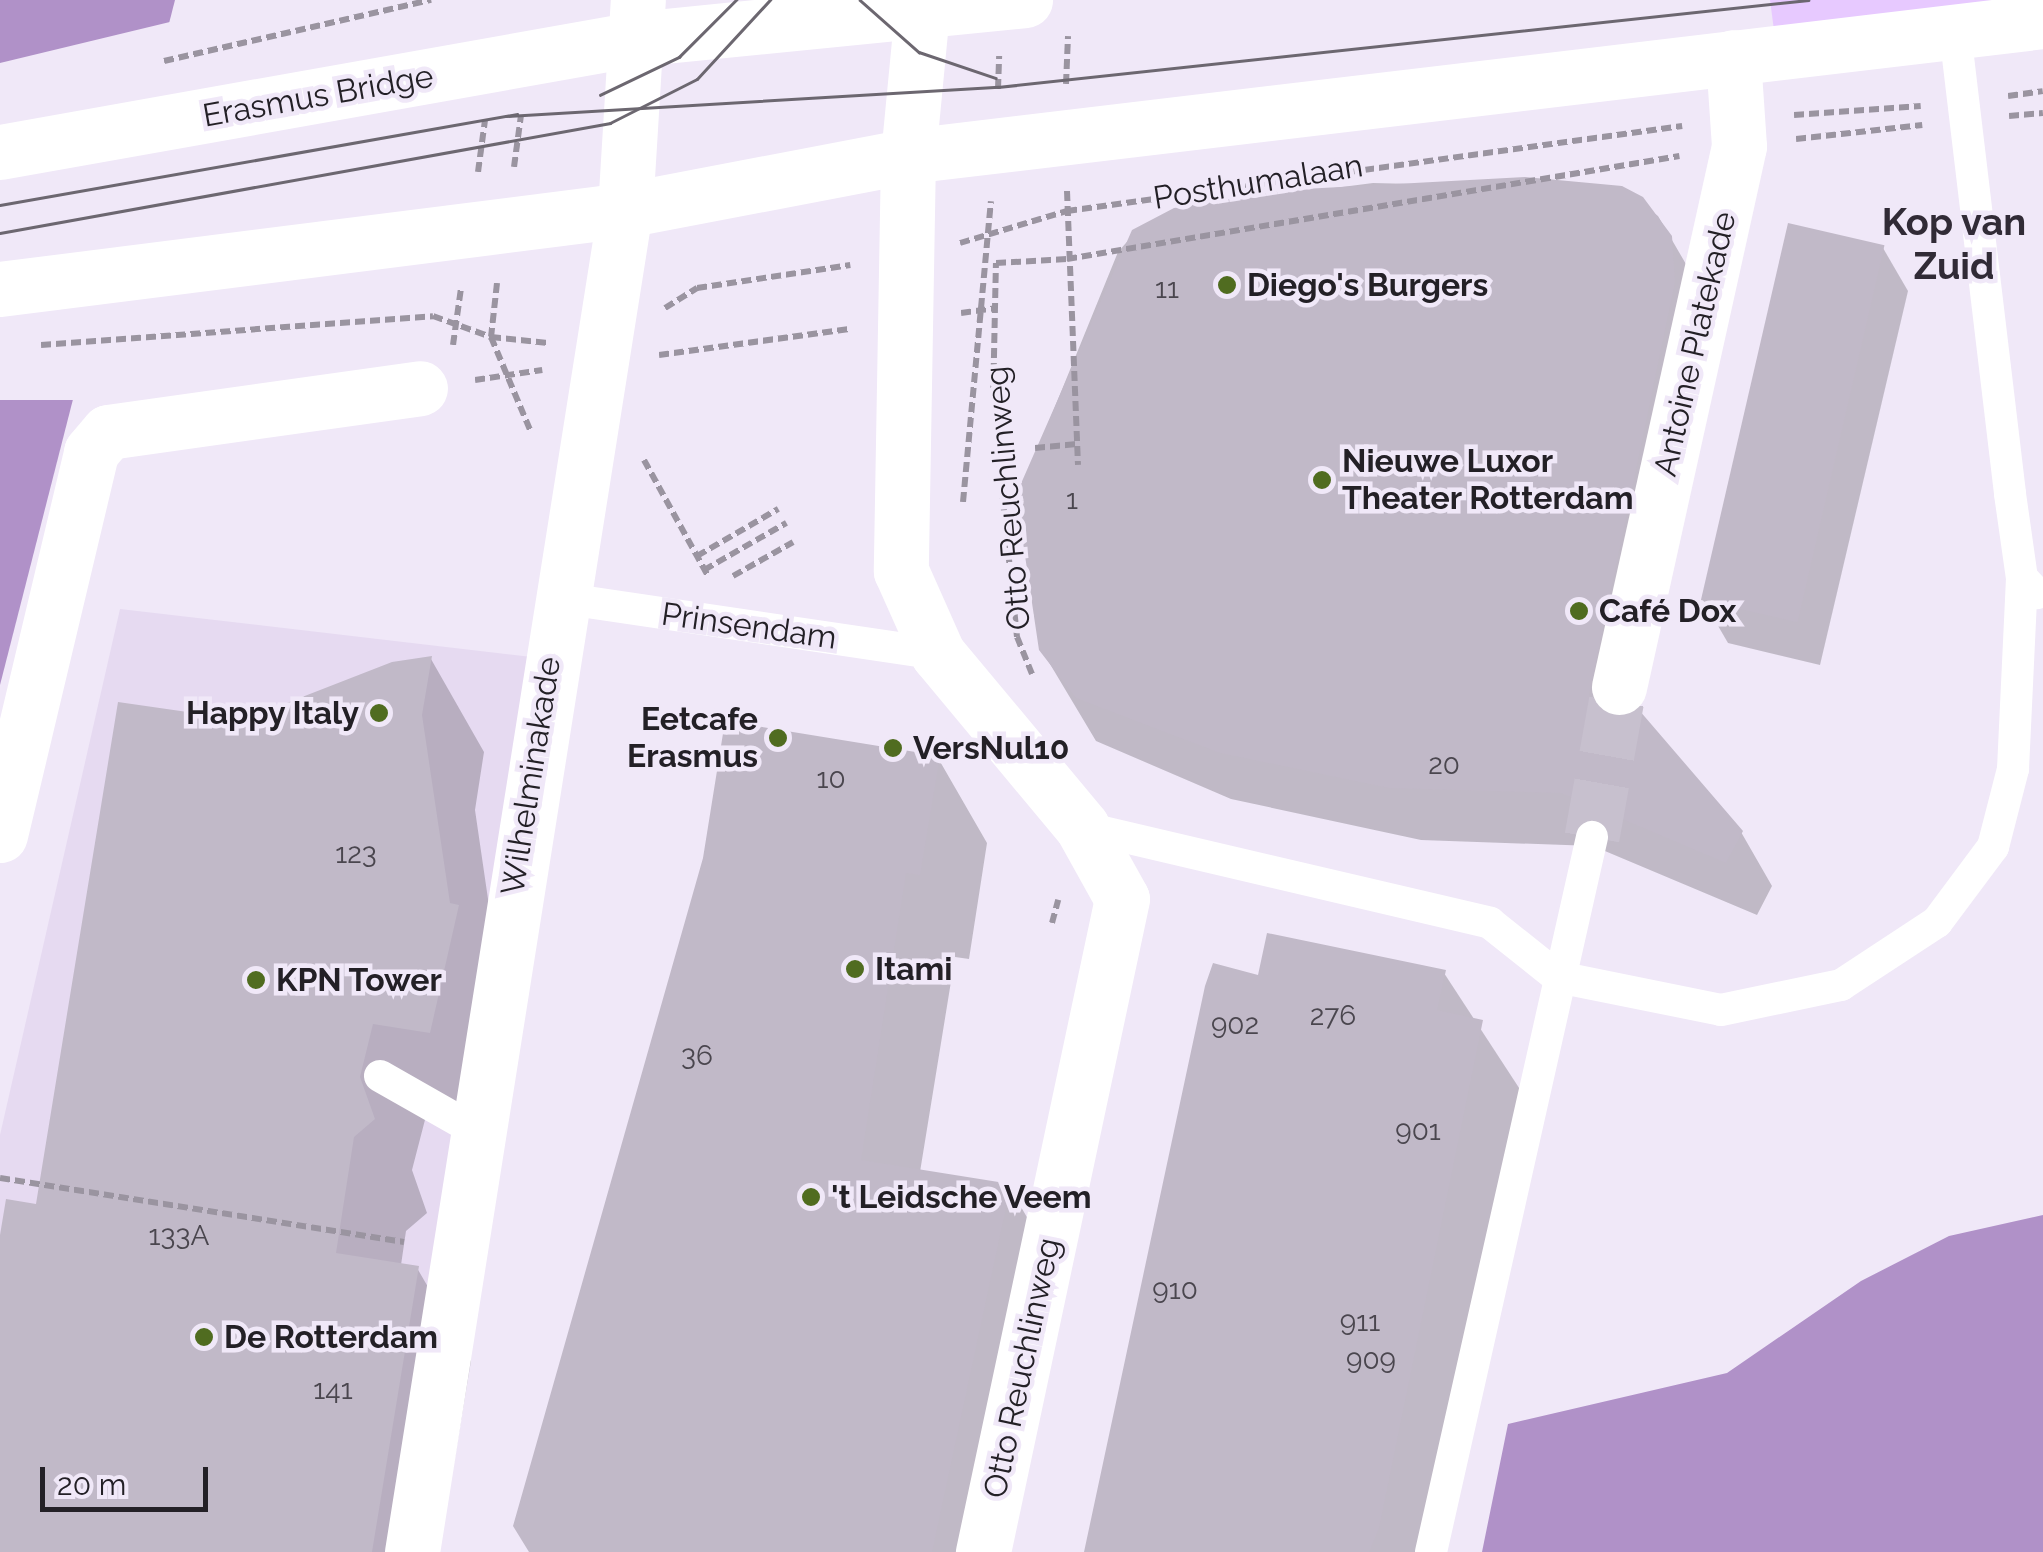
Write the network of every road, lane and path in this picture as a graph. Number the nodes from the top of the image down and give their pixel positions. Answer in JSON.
{"nodes":[{"id":1,"x":431,"y":0,"type":"edge"},
{"id":2,"x":923,"y":5,"type":"edge"},
{"id":3,"x":1047,"y":10,"type":"edge"},
{"id":4,"x":636,"y":19,"type":"edge"},
{"id":5,"x":2043,"y":22,"type":"edge"},
{"id":6,"x":1955,"y":32,"type":"junction"},
{"id":7,"x":1733,"y":58,"type":"junction"},
{"id":8,"x":153,"y":63,"type":"dead end"},
{"id":9,"x":2043,"y":91,"type":"edge"},
{"id":10,"x":1964,"y":111,"type":"junction"},
{"id":11,"x":2043,"y":113,"type":"edge"},
{"id":12,"x":1739,"y":132,"type":"junction"},
{"id":13,"x":1067,"y":136,"type":"junction"},
{"id":14,"x":0,"y":152,"type":"edge"},
{"id":15,"x":908,"y":156,"type":"junction"},
{"id":16,"x":625,"y":210,"type":"junction"},
{"id":17,"x":1067,"y":211,"type":"junction"},
{"id":18,"x":988,"y":236,"type":"junction"},
{"id":19,"x":907,"y":256,"type":"junction"},
{"id":20,"x":1067,"y":259,"type":"junction"},
{"id":21,"x":996,"y":263,"type":"joint"},
{"id":22,"x":0,"y":288,"type":"edge"},
{"id":23,"x":996,"y":308,"type":"junction"},
{"id":24,"x":980,"y":311,"type":"junction"},
{"id":25,"x":904,"y":322,"type":"junction"},
{"id":26,"x":491,"y":337,"type":"junction"},
{"id":27,"x":20,"y":347,"type":"dead end"},
{"id":28,"x":604,"y":347,"type":"junction"},
{"id":29,"x":420,"y":388,"type":"dead end"},
{"id":30,"x":1077,"y":444,"type":"junction"},
{"id":31,"x":1035,"y":448,"type":"dead end"},
{"id":32,"x":1012,"y":450,"type":"dead end"},
{"id":33,"x":998,"y":453,"type":"junction"},
{"id":34,"x":640,"y":454,"type":"dead end"},
{"id":35,"x":1078,"y":464,"type":"dead end"},
{"id":36,"x":2010,"y":494,"type":"junction"},
{"id":37,"x":2043,"y":507,"type":"edge"},
{"id":38,"x":778,"y":509,"type":"dead end"},
{"id":39,"x":962,"y":513,"type":"dead end"},
{"id":40,"x":786,"y":523,"type":"dead end"},
{"id":41,"x":793,"y":542,"type":"dead end"},
{"id":42,"x":697,"y":556,"type":"junction"},
{"id":43,"x":704,"y":570,"type":"junction"},
{"id":44,"x":2033,"y":590,"type":"edge"},
{"id":45,"x":560,"y":598,"type":"junction"},
{"id":46,"x":938,"y":654,"type":"junction"},
{"id":47,"x":1038,"y":686,"type":"dead end"},
{"id":48,"x":1619,"y":687,"type":"tunnel mouth"},
{"id":49,"x":1082,"y":826,"type":"junction"},
{"id":50,"x":0,"y":835,"type":"edge"},
{"id":51,"x":1592,"y":837,"type":"tunnel mouth"},
{"id":52,"x":1558,"y":977,"type":"junction"},
{"id":53,"x":380,"y":1076,"type":"dead end"},
{"id":54,"x":477,"y":1131,"type":"junction"},
{"id":55,"x":0,"y":1178,"type":"edge"},
{"id":56,"x":461,"y":1252,"type":"junction"},
{"id":57,"x":412,"y":1552,"type":"edge"},
{"id":58,"x":983,"y":1552,"type":"edge"},
{"id":59,"x":1431,"y":1552,"type":"edge"}],
"edges":[{"from":1,"to":8,"type":"path","name":"Erasmus Bridge"},
{"from":2,"to":3,"type":"street"},
{"from":2,"to":4,"type":"street"},
{"from":2,"to":15,"type":"street"},
{"from":3,"to":13,"type":"path"},
{"from":4,"to":14,"type":"street","name":"Erasmus Bridge"},
{"from":4,"to":16,"type":"street","name":"Wilhelminakade"},
{"from":5,"to":6,"type":"street","name":"Posthumalaan"},
{"from":6,"to":7,"type":"street","name":"Posthumalaan"},
{"from":6,"to":10,"type":"lane"},
{"from":7,"to":12,"type":"street","name":"Antoine Platekade"},
{"from":7,"to":13,"type":"street","name":"Posthumalaan"},
{"from":9,"to":10,"type":"path","name":"Posthumalaan"},
{"from":10,"to":11,"type":"path","name":"Posthumalaan"},
{"from":10,"to":12,"type":"path","name":"Posthumalaan"},
{"from":10,"to":12,"type":"path","name":"Posthumalaan"},
{"from":10,"to":36,"type":"lane"},
{"from":12,"to":17,"type":"path","name":"Posthumalaan"},
{"from":12,"to":20,"type":"path","name":"Posthumalaan"},
{"from":12,"to":48,"type":"street","name":"Antoine Platekade"},
{"from":13,"to":15,"type":"street","name":"Posthumalaan"},
{"from":13,"to":17,"type":"path"},
{"from":15,"to":16,"type":"street","name":"Posthumalaan"},
{"from":15,"to":19,"type":"street","name":"Otto Reuchlinweg"},
{"from":16,"to":22,"type":"street"},
{"from":16,"to":28,"type":"street","name":"Wilhelminakade"},
{"from":17,"to":18,"type":"path","name":"Posthumalaan"},
{"from":17,"to":20,"type":"path"},
{"from":18,"to":19,"type":"path","name":"Posthumalaan"},
{"from":18,"to":24,"type":"path","name":"Otto Reuchlinweg"},
{"from":19,"to":25,"type":"street","name":"Otto Reuchlinweg"},
{"from":19,"to":28,"type":"path","name":"Posthumalaan"},
{"from":20,"to":21,"type":"path","name":"Posthumalaan"},
{"from":20,"to":30,"type":"path"},
{"from":21,"to":23,"type":"path","name":"Otto Reuchlinweg"},
{"from":23,"to":24,"type":"path"},
{"from":23,"to":33,"type":"path","name":"Otto Reuchlinweg"},
{"from":24,"to":25,"type":"path"},
{"from":24,"to":39,"type":"path","name":"Otto Reuchlinweg"},
{"from":25,"to":28,"type":"path"},
{"from":25,"to":46,"type":"street","name":"Otto Reuchlinweg"},
{"from":26,"to":27,"type":"path"},
{"from":26,"to":28,"type":"path","name":"Posthumalaan"},
{"from":26,"to":28,"type":"path"},
{"from":28,"to":45,"type":"street","name":"Wilhelminakade"},
{"from":29,"to":50,"type":"street"},
{"from":30,"to":31,"type":"path"},
{"from":30,"to":35,"type":"path"},
{"from":32,"to":33,"type":"path"},
{"from":33,"to":47,"type":"path","name":"Otto Reuchlinweg"},
{"from":34,"to":42,"type":"path"},
{"from":36,"to":37,"type":"lane"},
{"from":36,"to":44,"type":"lane"},
{"from":38,"to":42,"type":"path"},
{"from":40,"to":43,"type":"path"},
{"from":41,"to":43,"type":"path"},
{"from":42,"to":43,"type":"path"},
{"from":44,"to":52,"type":"lane"},
{"from":45,"to":46,"type":"lane","name":"Prinsendam"},
{"from":45,"to":54,"type":"street","name":"Wilhelminakade"},
{"from":46,"to":49,"type":"street","name":"Otto Reuchlinweg"},
{"from":49,"to":52,"type":"lane"},
{"from":49,"to":58,"type":"street","name":"Otto Reuchlinweg"},
{"from":51,"to":52,"type":"lane"},
{"from":52,"to":59,"type":"lane"},
{"from":53,"to":54,"type":"lane"},
{"from":54,"to":56,"type":"street","name":"Wilhelminakade"},
{"from":55,"to":56,"type":"path"},
{"from":56,"to":57,"type":"street","name":"Wilhelminakade"}]}
